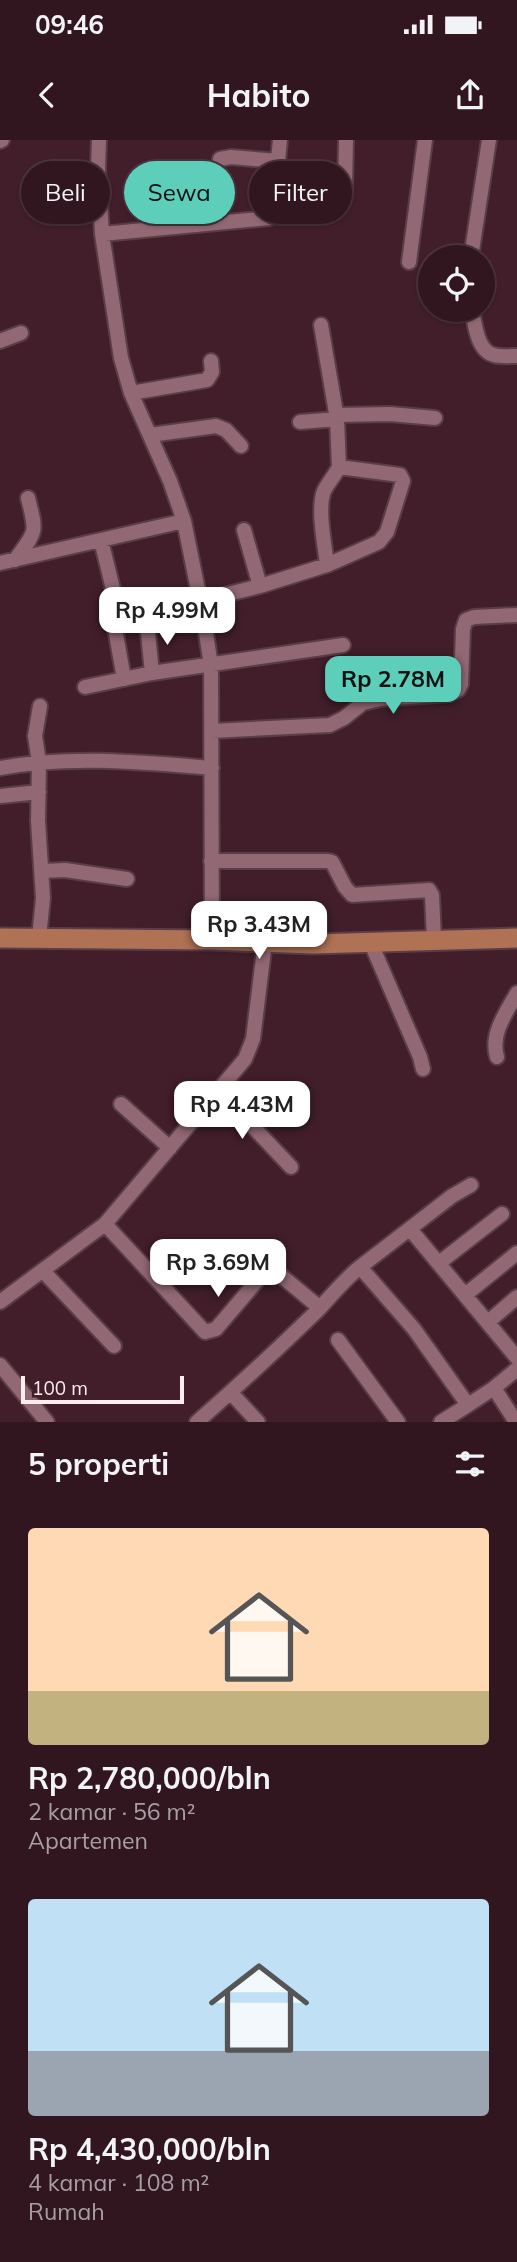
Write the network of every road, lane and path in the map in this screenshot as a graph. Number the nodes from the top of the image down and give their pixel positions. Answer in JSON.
{"nodes":[{"id":1,"x":99,"y":140,"type":"edge"},
{"id":2,"x":280,"y":140,"type":"edge"},
{"id":3,"x":346,"y":140,"type":"edge"},
{"id":4,"x":425,"y":140,"type":"edge"},
{"id":5,"x":488,"y":140,"type":"edge"},
{"id":6,"x":220,"y":159,"type":"dead end"},
{"id":7,"x":278,"y":161,"type":"joint"},
{"id":8,"x":346,"y":161,"type":"edge"},
{"id":9,"x":249,"y":220,"type":"edge"},
{"id":10,"x":102,"y":234,"type":"junction"},
{"id":11,"x":473,"y":245,"type":"edge"},
{"id":12,"x":409,"y":262,"type":"dead end"},
{"id":13,"x":475,"y":322,"type":"edge"},
{"id":14,"x":321,"y":326,"type":"dead end"},
{"id":15,"x":21,"y":333,"type":"dead end"},
{"id":16,"x":0,"y":341,"type":"edge"},
{"id":17,"x":517,"y":356,"type":"edge"},
{"id":18,"x":211,"y":361,"type":"dead end"},
{"id":19,"x":131,"y":393,"type":"junction"},
{"id":20,"x":336,"y":417,"type":"junction"},
{"id":21,"x":435,"y":418,"type":"dead end"},
{"id":22,"x":300,"y":422,"type":"dead end"},
{"id":23,"x":150,"y":435,"type":"junction"},
{"id":24,"x":241,"y":446,"type":"dead end"},
{"id":25,"x":339,"y":467,"type":"junction"},
{"id":26,"x":28,"y":498,"type":"dead end"},
{"id":27,"x":184,"y":521,"type":"junction"},
{"id":28,"x":244,"y":530,"type":"dead end"},
{"id":29,"x":101,"y":540,"type":"junction"},
{"id":30,"x":16,"y":560,"type":"junction"},
{"id":31,"x":0,"y":563,"type":"edge"},
{"id":32,"x":327,"y":565,"type":"junction"},
{"id":33,"x":260,"y":586,"type":"junction"},
{"id":34,"x":113,"y":589,"type":"dead end"},
{"id":35,"x":201,"y":601,"type":"junction"},
{"id":36,"x":517,"y":615,"type":"edge"},
{"id":37,"x":113,"y":617,"type":"dead end"},
{"id":38,"x":147,"y":623,"type":"dead end"},
{"id":39,"x":343,"y":645,"type":"dead end"},
{"id":40,"x":211,"y":666,"type":"junction"},
{"id":41,"x":152,"y":673,"type":"junction"},
{"id":42,"x":124,"y":679,"type":"junction"},
{"id":43,"x":85,"y":687,"type":"dead end"},
{"id":44,"x":40,"y":706,"type":"dead end"},
{"id":45,"x":212,"y":731,"type":"junction"},
{"id":46,"x":39,"y":762,"type":"junction"},
{"id":47,"x":0,"y":768,"type":"edge"},
{"id":48,"x":212,"y":768,"type":"junction"},
{"id":49,"x":39,"y":792,"type":"junction"},
{"id":50,"x":1,"y":796,"type":"edge"},
{"id":51,"x":211,"y":861,"type":"junction"},
{"id":52,"x":42,"y":871,"type":"junction"},
{"id":53,"x":127,"y":878,"type":"dead end"},
{"id":54,"x":0,"y":938,"type":"edge"},
{"id":55,"x":39,"y":938,"type":"junction"},
{"id":56,"x":517,"y":938,"type":"edge"},
{"id":57,"x":212,"y":940,"type":"junction"},
{"id":58,"x":434,"y":940,"type":"junction"},
{"id":59,"x":265,"y":942,"type":"junction"},
{"id":60,"x":370,"y":942,"type":"junction"},
{"id":61,"x":517,"y":993,"type":"edge"},
{"id":62,"x":497,"y":1057,"type":"dead end"},
{"id":63,"x":423,"y":1069,"type":"dead end"},
{"id":64,"x":219,"y":1091,"type":"junction"},
{"id":65,"x":121,"y":1104,"type":"dead end"},
{"id":66,"x":170,"y":1148,"type":"junction"},
{"id":67,"x":291,"y":1167,"type":"dead end"},
{"id":68,"x":471,"y":1185,"type":"dead end"},
{"id":69,"x":502,"y":1214,"type":"dead end"},
{"id":70,"x":105,"y":1224,"type":"junction"},
{"id":71,"x":410,"y":1229,"type":"junction"},
{"id":72,"x":517,"y":1252,"type":"edge"},
{"id":73,"x":439,"y":1263,"type":"junction"},
{"id":74,"x":360,"y":1267,"type":"junction"},
{"id":75,"x":43,"y":1271,"type":"junction"},
{"id":76,"x":465,"y":1295,"type":"junction"},
{"id":77,"x":517,"y":1297,"type":"edge"},
{"id":78,"x":0,"y":1302,"type":"edge"},
{"id":79,"x":320,"y":1308,"type":"junction"},
{"id":80,"x":488,"y":1322,"type":"junction"},
{"id":81,"x":338,"y":1340,"type":"dead end"},
{"id":82,"x":114,"y":1346,"type":"dead end"},
{"id":83,"x":517,"y":1357,"type":"edge"},
{"id":84,"x":0,"y":1365,"type":"edge"},
{"id":85,"x":517,"y":1369,"type":"edge"},
{"id":86,"x":494,"y":1388,"type":"junction"},
{"id":87,"x":231,"y":1393,"type":"junction"},
{"id":88,"x":468,"y":1405,"type":"junction"},
{"id":89,"x":47,"y":1422,"type":"edge"},
{"id":90,"x":197,"y":1422,"type":"edge"},
{"id":91,"x":258,"y":1422,"type":"edge"},
{"id":92,"x":398,"y":1422,"type":"edge"},
{"id":93,"x":441,"y":1422,"type":"edge"},
{"id":94,"x":516,"y":1422,"type":"edge"}],
"edges":[{"from":1,"to":10,"type":"street"},
{"from":2,"to":7,"type":"street"},
{"from":3,"to":8,"type":"street"},
{"from":4,"to":12,"type":"street"},
{"from":5,"to":11,"type":"street"},
{"from":6,"to":7,"type":"street"},
{"from":9,"to":10,"type":"street"},
{"from":10,"to":19,"type":"street"},
{"from":13,"to":17,"type":"street"},
{"from":14,"to":20,"type":"street"},
{"from":15,"to":16,"type":"street"},
{"from":18,"to":19,"type":"street"},
{"from":19,"to":23,"type":"street"},
{"from":20,"to":21,"type":"street"},
{"from":20,"to":22,"type":"street"},
{"from":20,"to":25,"type":"street"},
{"from":23,"to":24,"type":"street"},
{"from":23,"to":27,"type":"street"},
{"from":25,"to":32,"type":"street"},
{"from":25,"to":32,"type":"street"},
{"from":26,"to":30,"type":"street"},
{"from":27,"to":29,"type":"street"},
{"from":27,"to":35,"type":"street"},
{"from":28,"to":33,"type":"street"},
{"from":29,"to":30,"type":"street"},
{"from":29,"to":34,"type":"street"},
{"from":30,"to":31,"type":"street"},
{"from":32,"to":33,"type":"street"},
{"from":33,"to":35,"type":"street"},
{"from":35,"to":40,"type":"street"},
{"from":36,"to":45,"type":"street"},
{"from":37,"to":42,"type":"street"},
{"from":38,"to":41,"type":"street"},
{"from":39,"to":40,"type":"street"},
{"from":40,"to":41,"type":"street"},
{"from":40,"to":45,"type":"street"},
{"from":41,"to":42,"type":"street"},
{"from":42,"to":43,"type":"street"},
{"from":44,"to":46,"type":"street"},
{"from":45,"to":48,"type":"street"},
{"from":46,"to":47,"type":"street"},
{"from":46,"to":48,"type":"street"},
{"from":46,"to":49,"type":"street"},
{"from":48,"to":51,"type":"street"},
{"from":49,"to":50,"type":"street"},
{"from":49,"to":52,"type":"street"},
{"from":51,"to":57,"type":"street"},
{"from":51,"to":58,"type":"street"},
{"from":52,"to":53,"type":"street"},
{"from":52,"to":55,"type":"street"},
{"from":54,"to":55,"type":"main road"},
{"from":55,"to":57,"type":"main road"},
{"from":56,"to":58,"type":"main road"},
{"from":57,"to":59,"type":"main road"},
{"from":58,"to":60,"type":"main road"},
{"from":59,"to":60,"type":"main road"},
{"from":59,"to":64,"type":"street"},
{"from":60,"to":63,"type":"street"},
{"from":61,"to":62,"type":"street"},
{"from":64,"to":66,"type":"street"},
{"from":64,"to":67,"type":"street"},
{"from":65,"to":66,"type":"street"},
{"from":66,"to":70,"type":"street"},
{"from":68,"to":71,"type":"street"},
{"from":69,"to":73,"type":"street"},
{"from":70,"to":75,"type":"street"},
{"from":70,"to":79,"type":"street"},
{"from":71,"to":73,"type":"street"},
{"from":71,"to":74,"type":"street"},
{"from":72,"to":76,"type":"street"},
{"from":73,"to":76,"type":"street"},
{"from":74,"to":79,"type":"street"},
{"from":74,"to":88,"type":"street"},
{"from":75,"to":78,"type":"street"},
{"from":75,"to":82,"type":"street"},
{"from":76,"to":80,"type":"street"},
{"from":77,"to":80,"type":"street"},
{"from":79,"to":87,"type":"street"},
{"from":80,"to":83,"type":"street"},
{"from":81,"to":92,"type":"street"},
{"from":84,"to":89,"type":"street"},
{"from":85,"to":86,"type":"street"},
{"from":86,"to":88,"type":"street"},
{"from":86,"to":94,"type":"street"},
{"from":87,"to":90,"type":"street"},
{"from":87,"to":91,"type":"street"},
{"from":88,"to":93,"type":"street"}]}
